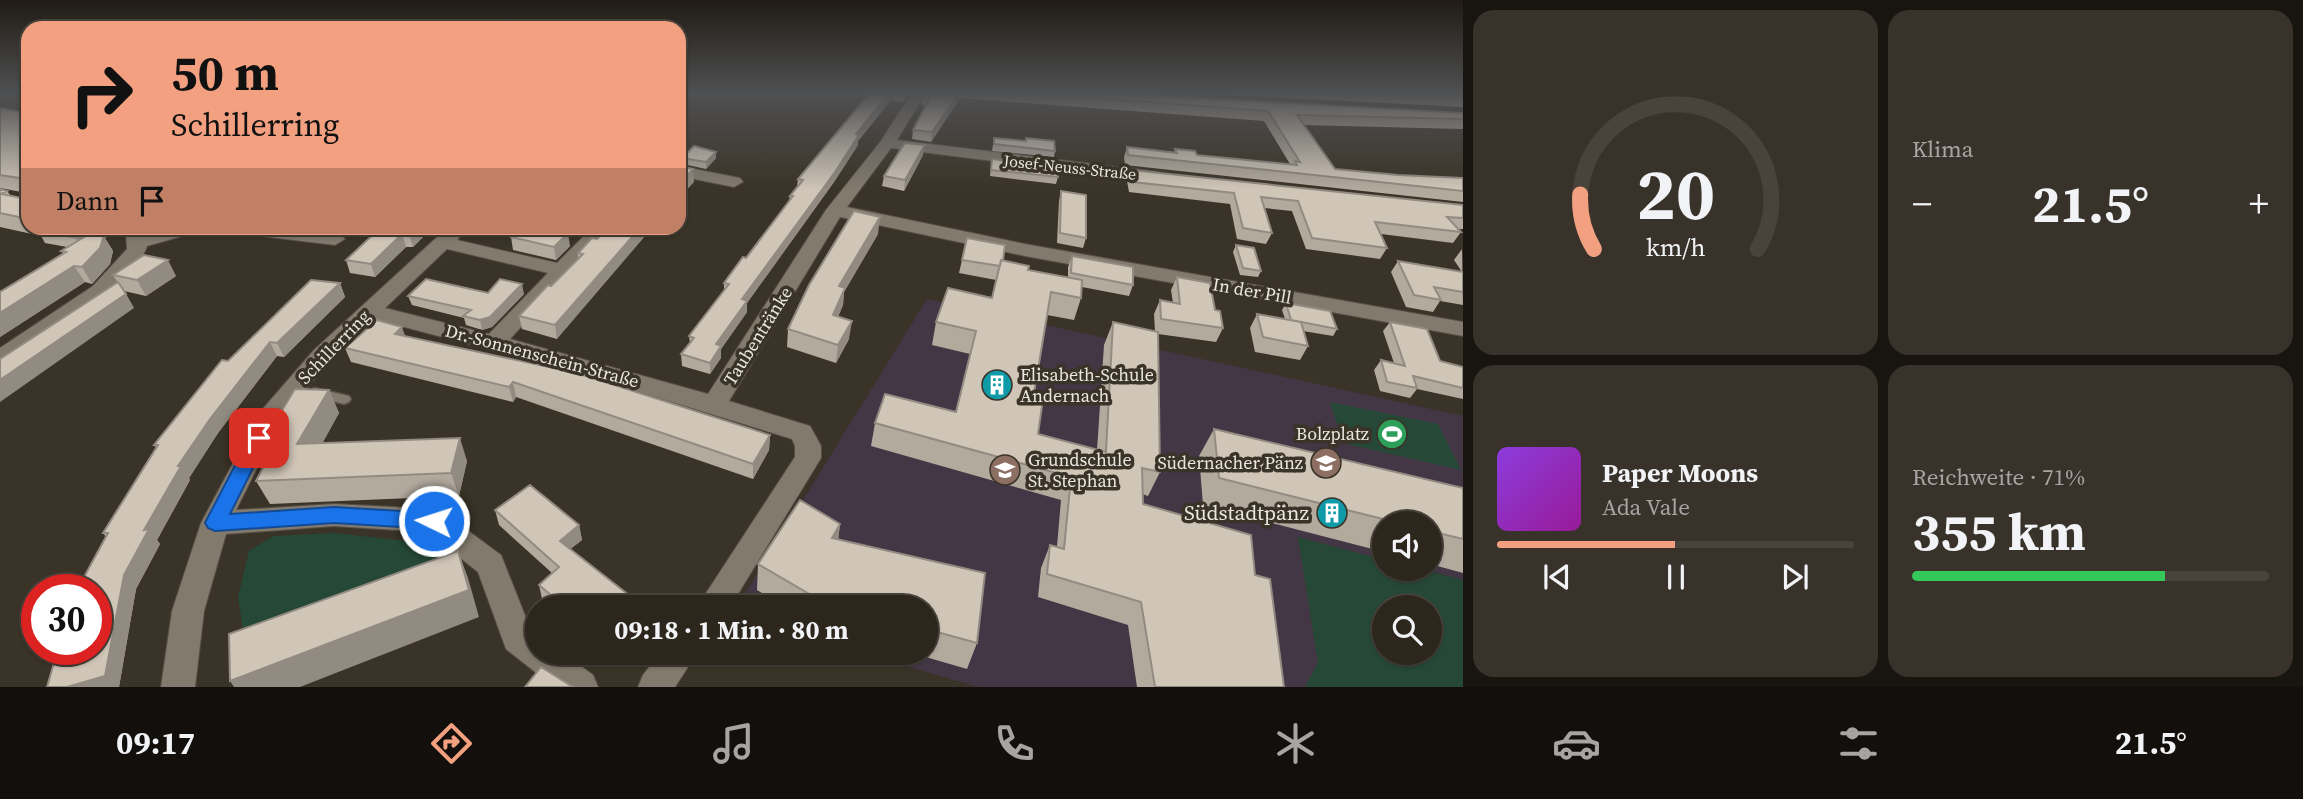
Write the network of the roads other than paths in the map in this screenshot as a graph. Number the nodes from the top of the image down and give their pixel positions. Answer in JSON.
{"nodes":[{"id":1,"x":898,"y":126,"type":"edge"},
{"id":2,"x":887,"y":143,"type":"junction"},
{"id":3,"x":686,"y":172,"type":"edge"},
{"id":4,"x":1177,"y":180,"type":"edge"},
{"id":5,"x":734,"y":182,"type":"dead end"},
{"id":6,"x":835,"y":211,"type":"junction"},
{"id":7,"x":134,"y":235,"type":"edge"},
{"id":8,"x":302,"y":235,"type":"edge"},
{"id":9,"x":450,"y":235,"type":"edge"},
{"id":10,"x":595,"y":235,"type":"edge"},
{"id":11,"x":335,"y":239,"type":"dead end"},
{"id":12,"x":561,"y":270,"type":"junction"},
{"id":13,"x":369,"y":311,"type":"junction"},
{"id":14,"x":1463,"y":329,"type":"edge"},
{"id":15,"x":495,"y":341,"type":"junction"},
{"id":16,"x":0,"y":359,"type":"edge"},
{"id":17,"x":294,"y":388,"type":"junction"},
{"id":18,"x":344,"y":399,"type":"dead end"},
{"id":19,"x":715,"y":404,"type":"junction"},
{"id":20,"x":215,"y":523,"type":"junction"},
{"id":21,"x":721,"y":595,"type":"edge"},
{"id":22,"x":671,"y":665,"type":"edge"},
{"id":23,"x":178,"y":687,"type":"edge"},
{"id":24,"x":581,"y":687,"type":"edge"},
{"id":25,"x":655,"y":687,"type":"edge"}],
"edges":[{"from":1,"to":2,"type":"street","name":"Taubentränke"},
{"from":2,"to":4,"type":"street","name":"Josef-Neuss-Straße"},
{"from":2,"to":6,"type":"street","name":"Taubentränke"},
{"from":3,"to":5,"type":"street"},
{"from":6,"to":14,"type":"street","name":"In der Pill"},
{"from":6,"to":19,"type":"street","name":"Taubentränke"},
{"from":7,"to":16,"type":"street"},
{"from":8,"to":11,"type":"street"},
{"from":9,"to":12,"type":"street"},
{"from":9,"to":13,"type":"street","name":"Schillerring"},
{"from":10,"to":12,"type":"street"},
{"from":12,"to":15,"type":"street"},
{"from":13,"to":15,"type":"street","name":"Dr.-Sonnenschein-Straße"},
{"from":13,"to":17,"type":"street","name":"Schillerring"},
{"from":15,"to":19,"type":"street","name":"Dr.-Sonnenschein-Straße"},
{"from":17,"to":18,"type":"lane"},
{"from":17,"to":20,"type":"street","name":"Schillerring"},
{"from":19,"to":21,"type":"street","name":"Taubentränke"},
{"from":20,"to":23,"type":"street","name":"Schillerring"},
{"from":20,"to":24,"type":"street"},
{"from":22,"to":25,"type":"street"}]}
